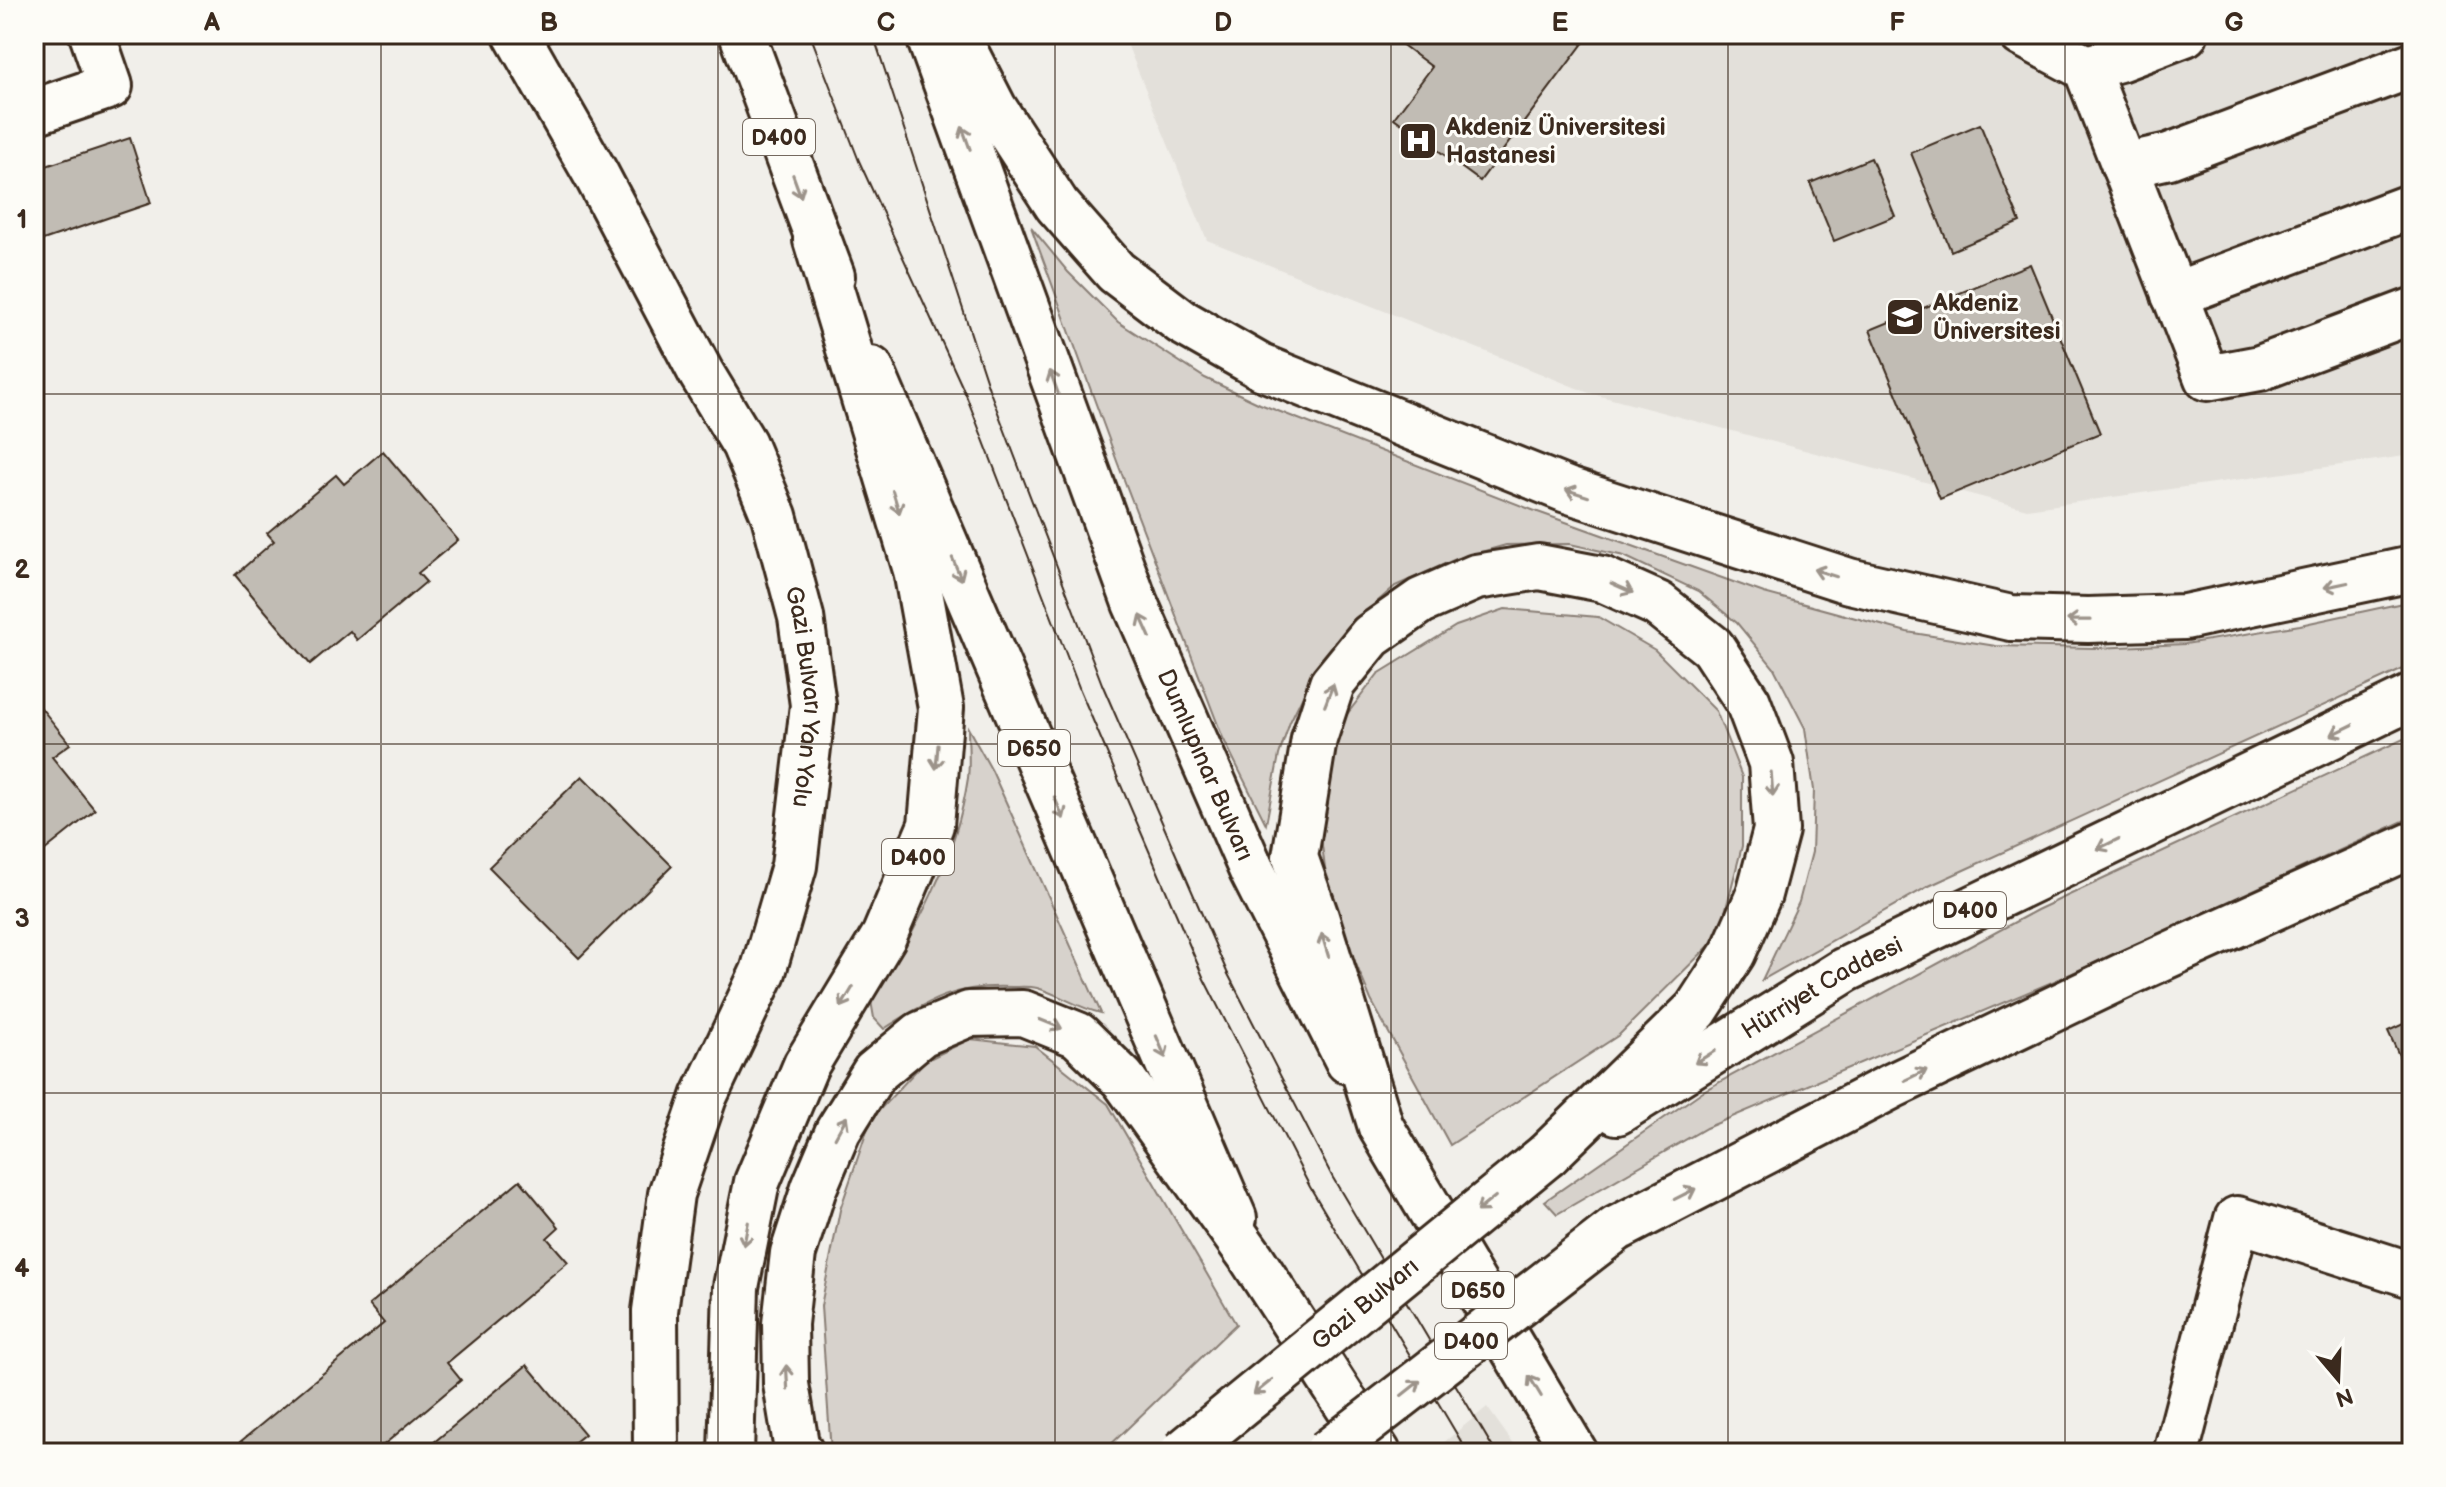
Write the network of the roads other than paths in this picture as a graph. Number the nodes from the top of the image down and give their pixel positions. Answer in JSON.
{"nodes":[{"id":1,"x":92,"y":34,"type":"edge"},
{"id":2,"x":516,"y":34,"type":"edge"},
{"id":3,"x":742,"y":34,"type":"edge"},
{"id":4,"x":928,"y":34,"type":"edge"},
{"id":5,"x":956,"y":34,"type":"edge"},
{"id":6,"x":2185,"y":34,"type":"edge"},
{"id":7,"x":2024,"y":35,"type":"edge"},
{"id":8,"x":2412,"y":65,"type":"edge"},
{"id":9,"x":2086,"y":68,"type":"junction"},
{"id":10,"x":34,"y":112,"type":"edge"},
{"id":11,"x":2124,"y":166,"type":"junction"},
{"id":12,"x":2412,"y":206,"type":"edge"},
{"id":13,"x":816,"y":240,"type":"junction"},
{"id":14,"x":2174,"y":295,"type":"junction"},
{"id":15,"x":2412,"y":311,"type":"edge"},
{"id":16,"x":2412,"y":569,"type":"edge"},
{"id":17,"x":2412,"y":697,"type":"edge"},
{"id":18,"x":2412,"y":845,"type":"edge"},
{"id":19,"x":2412,"y":874,"type":"edge"},
{"id":20,"x":2131,"y":972,"type":"junction"},
{"id":21,"x":1381,"y":1127,"type":"junction"},
{"id":22,"x":1547,"y":1155,"type":"junction"},
{"id":23,"x":1251,"y":1257,"type":"junction"},
{"id":24,"x":2412,"y":1275,"type":"edge"},
{"id":25,"x":656,"y":1453,"type":"edge"},
{"id":26,"x":731,"y":1453,"type":"edge"},
{"id":27,"x":801,"y":1453,"type":"edge"},
{"id":28,"x":1182,"y":1453,"type":"edge"},
{"id":29,"x":1327,"y":1453,"type":"edge"},
{"id":30,"x":1378,"y":1453,"type":"edge"},
{"id":31,"x":1575,"y":1453,"type":"edge"},
{"id":32,"x":2176,"y":1453,"type":"edge"}],
"edges":[{"from":1,"to":10,"type":"main road"},
{"from":2,"to":25,"type":"main road","name":"Gazi Bulvarı Yan Yolu"},
{"from":3,"to":13,"type":"main road","number":"D400","one_way":true},
{"from":21,"to":4,"type":"main road","name":"Dumlupınar Bulvarı","one_way":true},
{"from":16,"to":5,"type":"main road","one_way":true},
{"from":6,"to":9,"type":"main road"},
{"from":7,"to":9,"type":"main road"},
{"from":8,"to":11,"type":"main road"},
{"from":9,"to":11,"type":"main road"},
{"from":11,"to":14,"type":"main road"},
{"from":12,"to":14,"type":"main road"},
{"from":13,"to":23,"type":"main road","number":"D650","one_way":true},
{"from":13,"to":26,"type":"main road","number":"D400","one_way":true},
{"from":14,"to":15,"type":"main road"},
{"from":17,"to":22,"type":"main road","name":"Hürriyet Caddesi","number":"D400","one_way":true},
{"from":18,"to":20,"type":"main road"},
{"from":19,"to":20,"type":"main road","number":"D400"},
{"from":29,"to":20,"type":"main road","number":"D400","one_way":true,"bridge":true},
{"from":21,"to":22,"type":"main road","one_way":true},
{"from":31,"to":21,"type":"main road","name":"Dumlupınar Bulvarı","number":"D650","one_way":true},
{"from":22,"to":28,"type":"main road","name":"Gazi Bulvarı","number":"D400","one_way":true,"bridge":true},
{"from":27,"to":23,"type":"main road","one_way":true},
{"from":23,"to":30,"type":"main road","number":"D650"},
{"from":24,"to":32,"type":"main road"}]}
